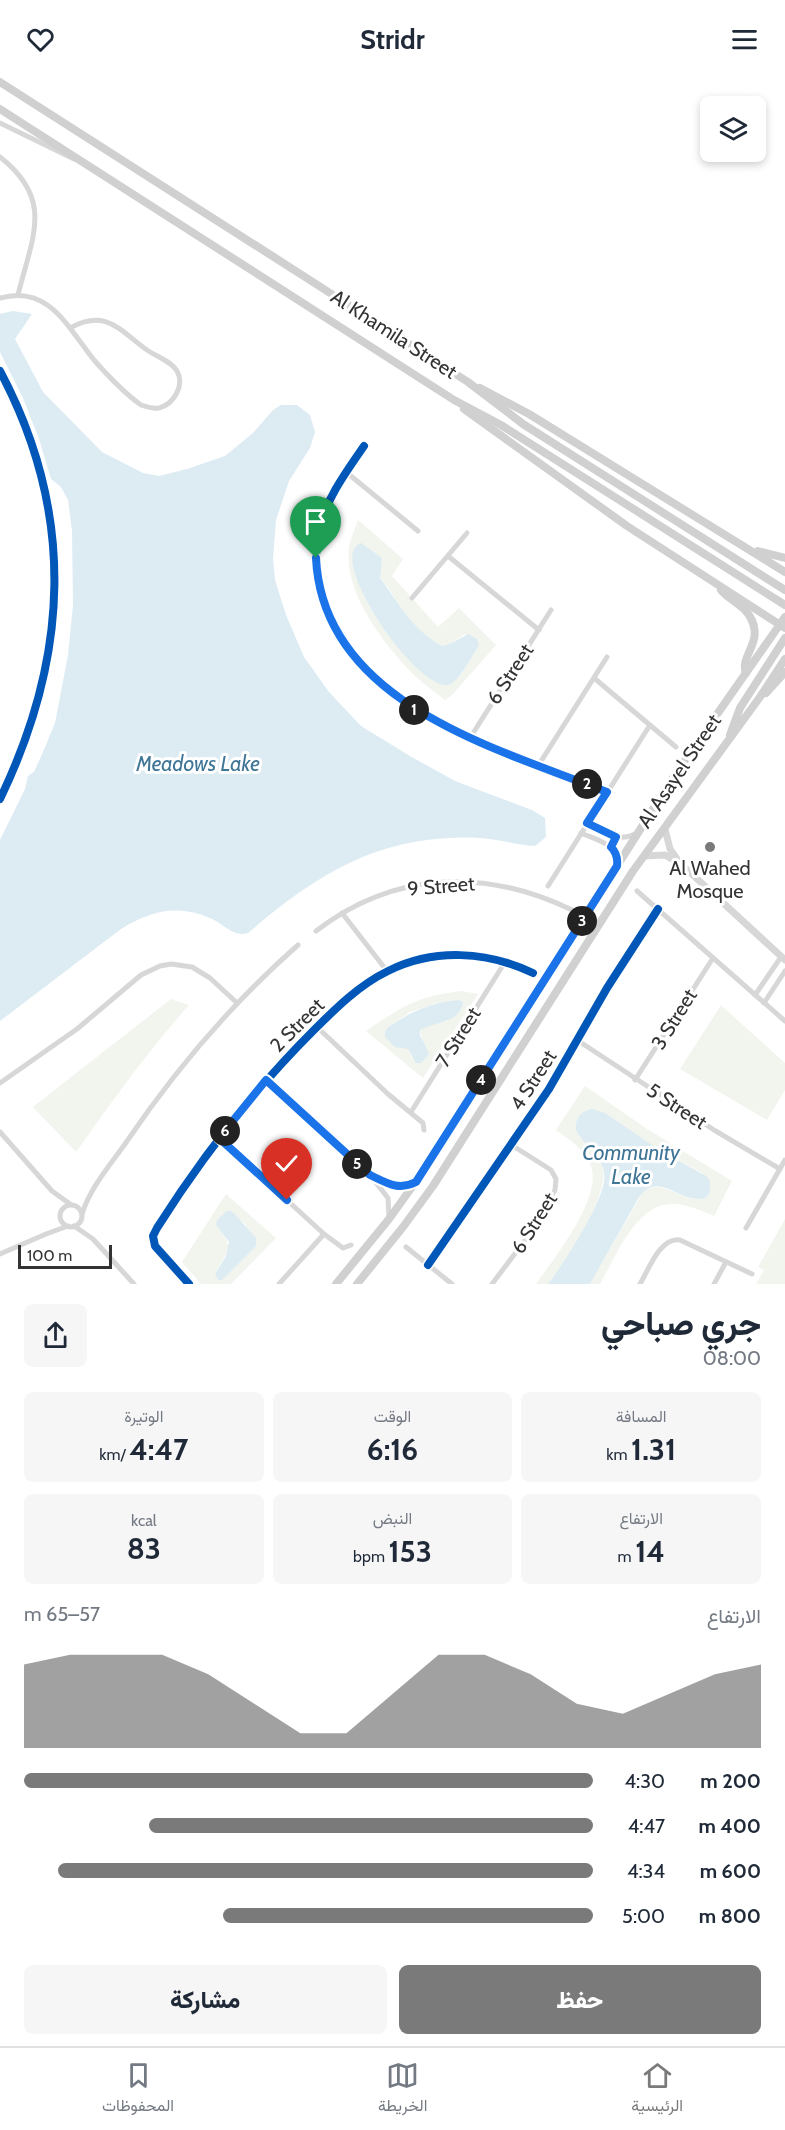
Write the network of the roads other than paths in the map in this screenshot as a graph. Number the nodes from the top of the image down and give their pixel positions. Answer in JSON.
{"nodes":[{"id":1,"x":0,"y":82,"type":"edge"},
{"id":2,"x":0,"y":110,"type":"edge"},
{"id":3,"x":0,"y":123,"type":"edge"},
{"id":4,"x":0,"y":156,"type":"edge"},
{"id":5,"x":82,"y":162,"type":"junction"},
{"id":6,"x":18,"y":295,"type":"junction"},
{"id":7,"x":0,"y":298,"type":"edge"},
{"id":8,"x":70,"y":328,"type":"junction"},
{"id":9,"x":0,"y":371,"type":"edge"},
{"id":10,"x":468,"y":382,"type":"junction"},
{"id":11,"x":454,"y":400,"type":"junction"},
{"id":12,"x":364,"y":446,"type":"dead end"},
{"id":13,"x":346,"y":472,"type":"junction"},
{"id":14,"x":418,"y":531,"type":"dead end"},
{"id":15,"x":467,"y":533,"type":"dead end"},
{"id":16,"x":749,"y":548,"type":"junction"},
{"id":17,"x":448,"y":556,"type":"junction"},
{"id":18,"x":785,"y":558,"type":"edge"},
{"id":19,"x":785,"y":572,"type":"edge"},
{"id":20,"x":717,"y":583,"type":"junction"},
{"id":21,"x":785,"y":590,"type":"edge"},
{"id":22,"x":412,"y":598,"type":"dead end"},
{"id":23,"x":785,"y":605,"type":"edge"},
{"id":24,"x":551,"y":610,"type":"dead end"},
{"id":25,"x":785,"y":617,"type":"edge"},
{"id":26,"x":783,"y":627,"type":"edge"},
{"id":27,"x":538,"y":630,"type":"junction"},
{"id":28,"x":785,"y":638,"type":"edge"},
{"id":29,"x":607,"y":657,"type":"dead end"},
{"id":30,"x":785,"y":659,"type":"edge"},
{"id":31,"x":785,"y":672,"type":"edge"},
{"id":32,"x":746,"y":673,"type":"junction"},
{"id":33,"x":594,"y":678,"type":"junction"},
{"id":34,"x":760,"y":697,"type":"junction"},
{"id":35,"x":650,"y":725,"type":"junction"},
{"id":36,"x":470,"y":738,"type":"junction"},
{"id":37,"x":729,"y":740,"type":"junction"},
{"id":38,"x":675,"y":747,"type":"dead end"},
{"id":39,"x":538,"y":766,"type":"junction"},
{"id":40,"x":607,"y":792,"type":"junction"},
{"id":41,"x":0,"y":799,"type":"edge"},
{"id":42,"x":587,"y":823,"type":"junction"},
{"id":43,"x":665,"y":829,"type":"junction"},
{"id":44,"x":638,"y":832,"type":"junction"},
{"id":45,"x":581,"y":833,"type":"junction"},
{"id":46,"x":616,"y":837,"type":"junction"},
{"id":47,"x":611,"y":847,"type":"junction"},
{"id":48,"x":644,"y":856,"type":"junction"},
{"id":49,"x":682,"y":865,"type":"junction"},
{"id":50,"x":617,"y":866,"type":"junction"},
{"id":51,"x":548,"y":886,"type":"dead end"},
{"id":52,"x":637,"y":891,"type":"dead end"},
{"id":53,"x":658,"y":909,"type":"junction"},
{"id":54,"x":572,"y":910,"type":"dead end"},
{"id":55,"x":342,"y":912,"type":"junction"},
{"id":56,"x":316,"y":931,"type":"dead end"},
{"id":57,"x":298,"y":945,"type":"dead end"},
{"id":58,"x":713,"y":958,"type":"junction"},
{"id":59,"x":783,"y":958,"type":"edge"},
{"id":60,"x":505,"y":962,"type":"junction"},
{"id":61,"x":775,"y":969,"type":"junction"},
{"id":62,"x":387,"y":971,"type":"junction"},
{"id":63,"x":533,"y":973,"type":"dead end"},
{"id":64,"x":784,"y":973,"type":"edge"},
{"id":65,"x":765,"y":984,"type":"junction"},
{"id":66,"x":772,"y":989,"type":"junction"},
{"id":67,"x":755,"y":995,"type":"junction"},
{"id":68,"x":236,"y":1002,"type":"junction"},
{"id":69,"x":764,"y":1003,"type":"junction"},
{"id":70,"x":785,"y":1021,"type":"edge"},
{"id":71,"x":317,"y":1027,"type":"junction"},
{"id":72,"x":577,"y":1040,"type":"junction"},
{"id":73,"x":266,"y":1080,"type":"junction"},
{"id":74,"x":636,"y":1080,"type":"junction"},
{"id":75,"x":0,"y":1083,"type":"edge"},
{"id":76,"x":411,"y":1112,"type":"junction"},
{"id":77,"x":424,"y":1130,"type":"dead end"},
{"id":78,"x":0,"y":1132,"type":"edge"},
{"id":79,"x":219,"y":1138,"type":"junction"},
{"id":80,"x":510,"y":1144,"type":"junction"},
{"id":81,"x":785,"y":1160,"type":"edge"},
{"id":82,"x":780,"y":1169,"type":"junction"},
{"id":83,"x":370,"y":1175,"type":"junction"},
{"id":84,"x":416,"y":1182,"type":"junction"},
{"id":85,"x":52,"y":1191,"type":"junction"},
{"id":86,"x":91,"y":1195,"type":"junction"},
{"id":87,"x":72,"y":1205,"type":"junction"},
{"id":88,"x":60,"y":1214,"type":"junction"},
{"id":89,"x":82,"y":1216,"type":"junction"},
{"id":90,"x":388,"y":1219,"type":"junction"},
{"id":91,"x":71,"y":1226,"type":"junction"},
{"id":92,"x":746,"y":1228,"type":"dead end"},
{"id":93,"x":46,"y":1234,"type":"junction"},
{"id":94,"x":324,"y":1234,"type":"junction"},
{"id":95,"x":93,"y":1239,"type":"junction"},
{"id":96,"x":351,"y":1245,"type":"dead end"},
{"id":97,"x":406,"y":1247,"type":"dead end"},
{"id":98,"x":0,"y":1254,"type":"edge"},
{"id":99,"x":726,"y":1262,"type":"junction"},
{"id":100,"x":428,"y":1265,"type":"junction"},
{"id":101,"x":752,"y":1274,"type":"dead end"},
{"id":102,"x":134,"y":1284,"type":"edge"},
{"id":103,"x":189,"y":1284,"type":"edge"},
{"id":104,"x":279,"y":1284,"type":"edge"},
{"id":105,"x":336,"y":1284,"type":"edge"},
{"id":106,"x":357,"y":1284,"type":"edge"},
{"id":107,"x":452,"y":1284,"type":"edge"},
{"id":108,"x":492,"y":1284,"type":"edge"},
{"id":109,"x":640,"y":1284,"type":"edge"},
{"id":110,"x":714,"y":1284,"type":"edge"}],
"edges":[{"from":1,"to":10,"type":"main road","name":"Al Khamila Street"},
{"from":2,"to":5,"type":"main road","name":"Al Khamila Street"},
{"from":3,"to":5,"type":"street"},
{"from":4,"to":6,"type":"street"},
{"from":5,"to":11,"type":"main road","name":"Al Khamila Street"},
{"from":6,"to":7,"type":"street"},
{"from":6,"to":8,"type":"street"},
{"from":8,"to":8,"type":"street"},
{"from":9,"to":41,"type":"street"},
{"from":10,"to":16,"type":"main road"},
{"from":10,"to":21,"type":"main road","name":"Al Khamila Street"},
{"from":11,"to":20,"type":"main road"},
{"from":11,"to":23,"type":"main road","name":"Al Khamila Street"},
{"from":12,"to":13,"type":"street"},
{"from":13,"to":14,"type":"street"},
{"from":13,"to":36,"type":"street"},
{"from":15,"to":17,"type":"street"},
{"from":16,"to":18,"type":"main road"},
{"from":16,"to":19,"type":"main road"},
{"from":17,"to":22,"type":"street"},
{"from":17,"to":27,"type":"street"},
{"from":20,"to":26,"type":"main road"},
{"from":20,"to":32,"type":"main road"},
{"from":24,"to":27,"type":"street","name":"6 Street"},
{"from":25,"to":26,"type":"main road","name":"Al Asayel Street"},
{"from":26,"to":32,"type":"main road","name":"Al Asayel Street"},
{"from":27,"to":36,"type":"street","name":"6 Street"},
{"from":28,"to":37,"type":"main road"},
{"from":29,"to":33,"type":"street"},
{"from":30,"to":34,"type":"main road","name":"Al Asayel Street"},
{"from":31,"to":34,"type":"main road"},
{"from":32,"to":44,"type":"main road","name":"Al Asayel Street"},
{"from":33,"to":35,"type":"street"},
{"from":33,"to":39,"type":"street"},
{"from":34,"to":37,"type":"main road","name":"Al Asayel Street"},
{"from":35,"to":38,"type":"street"},
{"from":35,"to":40,"type":"street"},
{"from":36,"to":39,"type":"street"},
{"from":37,"to":43,"type":"main road","name":"Al Asayel Street"},
{"from":39,"to":40,"type":"street"},
{"from":40,"to":42,"type":"street"},
{"from":42,"to":45,"type":"street"},
{"from":42,"to":46,"type":"street"},
{"from":43,"to":48,"type":"main road","name":"Al Asayel Street"},
{"from":43,"to":49,"type":"street"},
{"from":44,"to":46,"type":"street"},
{"from":44,"to":50,"type":"main road","name":"Al Asayel Street"},
{"from":45,"to":47,"type":"street"},
{"from":45,"to":51,"type":"street"},
{"from":46,"to":47,"type":"street"},
{"from":47,"to":50,"type":"street"},
{"from":48,"to":49,"type":"street"},
{"from":48,"to":106,"type":"main road","name":"Al Asayel Street"},
{"from":49,"to":59,"type":"street"},
{"from":50,"to":84,"type":"main road","name":"Al Asayel Street"},
{"from":52,"to":53,"type":"street"},
{"from":53,"to":58,"type":"street"},
{"from":53,"to":72,"type":"street","name":"4 Street"},
{"from":54,"to":55,"type":"street","name":"9 Street"},
{"from":55,"to":56,"type":"street","name":"9 Street"},
{"from":55,"to":62,"type":"street"},
{"from":57,"to":68,"type":"street"},
{"from":58,"to":67,"type":"street"},
{"from":58,"to":74,"type":"street","name":"3 Street"},
{"from":59,"to":61,"type":"street"},
{"from":60,"to":62,"type":"street","name":"2 Street"},
{"from":60,"to":63,"type":"street","name":"2 Street"},
{"from":60,"to":76,"type":"street","name":"7 Street"},
{"from":61,"to":64,"type":"street"},
{"from":61,"to":65,"type":"street"},
{"from":62,"to":71,"type":"street","name":"2 Street"},
{"from":64,"to":66,"type":"street"},
{"from":65,"to":66,"type":"street"},
{"from":65,"to":67,"type":"street"},
{"from":66,"to":69,"type":"street"},
{"from":67,"to":69,"type":"street"},
{"from":68,"to":75,"type":"street"},
{"from":68,"to":86,"type":"street"},
{"from":69,"to":70,"type":"street"},
{"from":71,"to":73,"type":"street","name":"2 Street"},
{"from":71,"to":76,"type":"street"},
{"from":72,"to":74,"type":"street","name":"5 Street"},
{"from":72,"to":80,"type":"street","name":"4 Street"},
{"from":73,"to":79,"type":"street","name":"2 Street"},
{"from":73,"to":83,"type":"street"},
{"from":74,"to":82,"type":"street","name":"5 Street"},
{"from":76,"to":77,"type":"street"},
{"from":78,"to":85,"type":"street"},
{"from":79,"to":94,"type":"street"},
{"from":79,"to":103,"type":"street","name":"2 Street"},
{"from":80,"to":100,"type":"street","name":"4 Street"},
{"from":80,"to":108,"type":"street","name":"6 Street"},
{"from":81,"to":82,"type":"street"},
{"from":82,"to":92,"type":"street"},
{"from":83,"to":84,"type":"street"},
{"from":83,"to":90,"type":"street"},
{"from":84,"to":90,"type":"main road","name":"Al Asayel Street"},
{"from":85,"to":87,"type":"street"},
{"from":85,"to":88,"type":"street"},
{"from":86,"to":87,"type":"street"},
{"from":86,"to":89,"type":"street"},
{"from":87,"to":88,"type":"street"},
{"from":87,"to":89,"type":"street"},
{"from":88,"to":91,"type":"street"},
{"from":88,"to":93,"type":"street"},
{"from":89,"to":91,"type":"street"},
{"from":89,"to":95,"type":"street"},
{"from":90,"to":105,"type":"main road","name":"Al Asayel Street"},
{"from":91,"to":93,"type":"street"},
{"from":91,"to":95,"type":"street"},
{"from":93,"to":98,"type":"street"},
{"from":94,"to":96,"type":"street"},
{"from":94,"to":104,"type":"street"},
{"from":95,"to":102,"type":"street"},
{"from":97,"to":100,"type":"street"},
{"from":99,"to":101,"type":"street"},
{"from":99,"to":109,"type":"street"},
{"from":99,"to":110,"type":"street"},
{"from":100,"to":107,"type":"street"}]}
